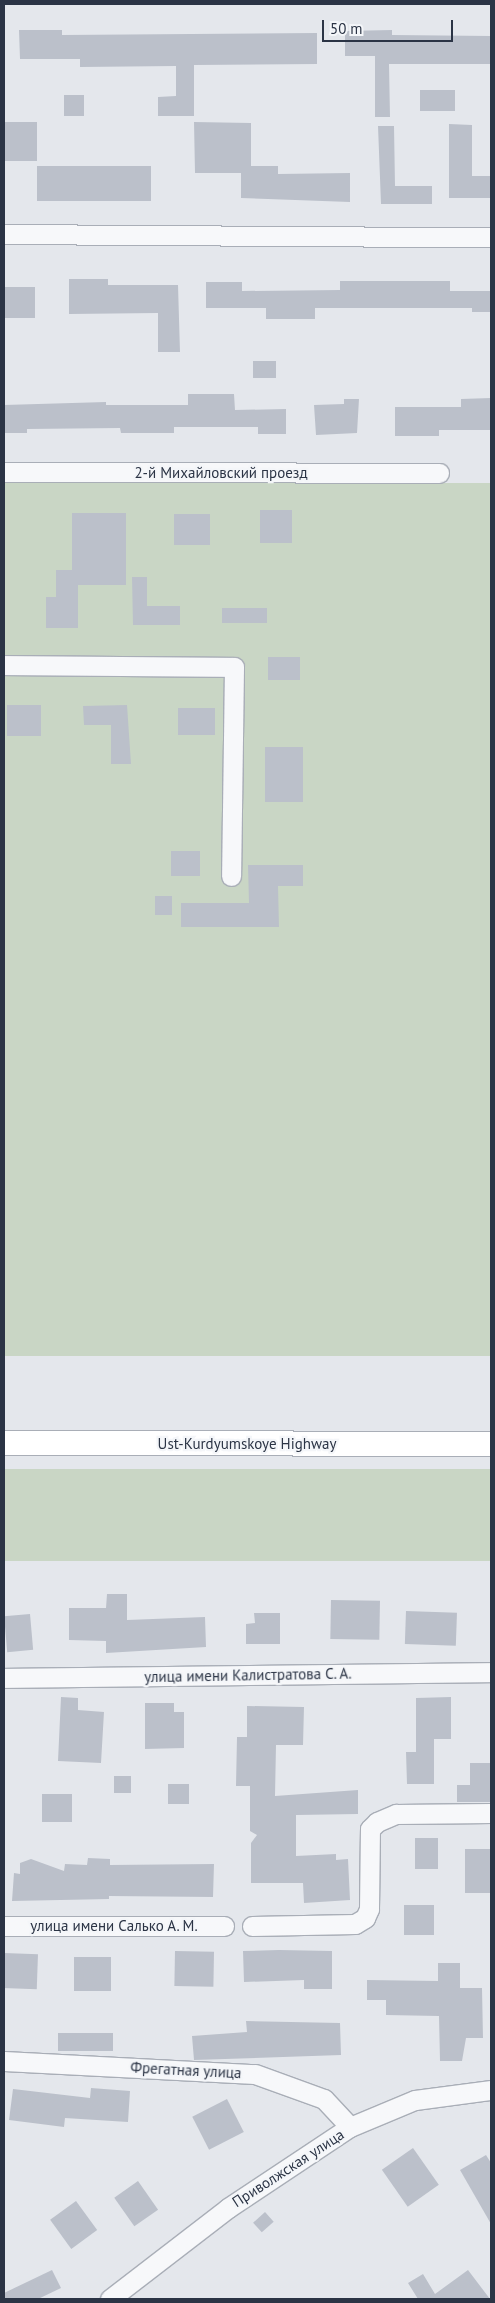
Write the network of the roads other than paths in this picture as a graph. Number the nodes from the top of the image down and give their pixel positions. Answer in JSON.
{"nodes":[{"id":1,"x":4,"y":234,"type":"edge"},
{"id":2,"x":491,"y":237,"type":"edge"},
{"id":3,"x":4,"y":472,"type":"edge"},
{"id":4,"x":439,"y":473,"type":"dead end"},
{"id":5,"x":4,"y":665,"type":"edge"},
{"id":6,"x":231,"y":876,"type":"dead end"},
{"id":7,"x":4,"y":1443,"type":"edge"},
{"id":8,"x":491,"y":1444,"type":"edge"},
{"id":9,"x":491,"y":1672,"type":"edge"},
{"id":10,"x":4,"y":1678,"type":"edge"},
{"id":11,"x":491,"y":1813,"type":"edge"},
{"id":12,"x":4,"y":1926,"type":"edge"},
{"id":13,"x":224,"y":1926,"type":"dead end"},
{"id":14,"x":252,"y":1926,"type":"dead end"},
{"id":15,"x":4,"y":2061,"type":"edge"},
{"id":16,"x":491,"y":2090,"type":"edge"},
{"id":17,"x":350,"y":2128,"type":"junction"},
{"id":18,"x":110,"y":2299,"type":"edge"}],
"edges":[{"from":1,"to":2,"type":"street"},
{"from":3,"to":4,"type":"street","name":"2-й Михайловский проезд"},
{"from":5,"to":6,"type":"street"},
{"from":7,"to":8,"type":"main road","name":"Ust-Kurdyumskoye Highway"},
{"from":9,"to":10,"type":"street","name":"улица имени Калистратова С. А."},
{"from":11,"to":14,"type":"street"},
{"from":12,"to":13,"type":"street","name":"улица имени Салько А. М."},
{"from":15,"to":17,"type":"street","name":"Фрегатная улица"},
{"from":16,"to":17,"type":"street","name":"Приволжская улица"},
{"from":17,"to":18,"type":"street","name":"Приволжская улица"}]}
